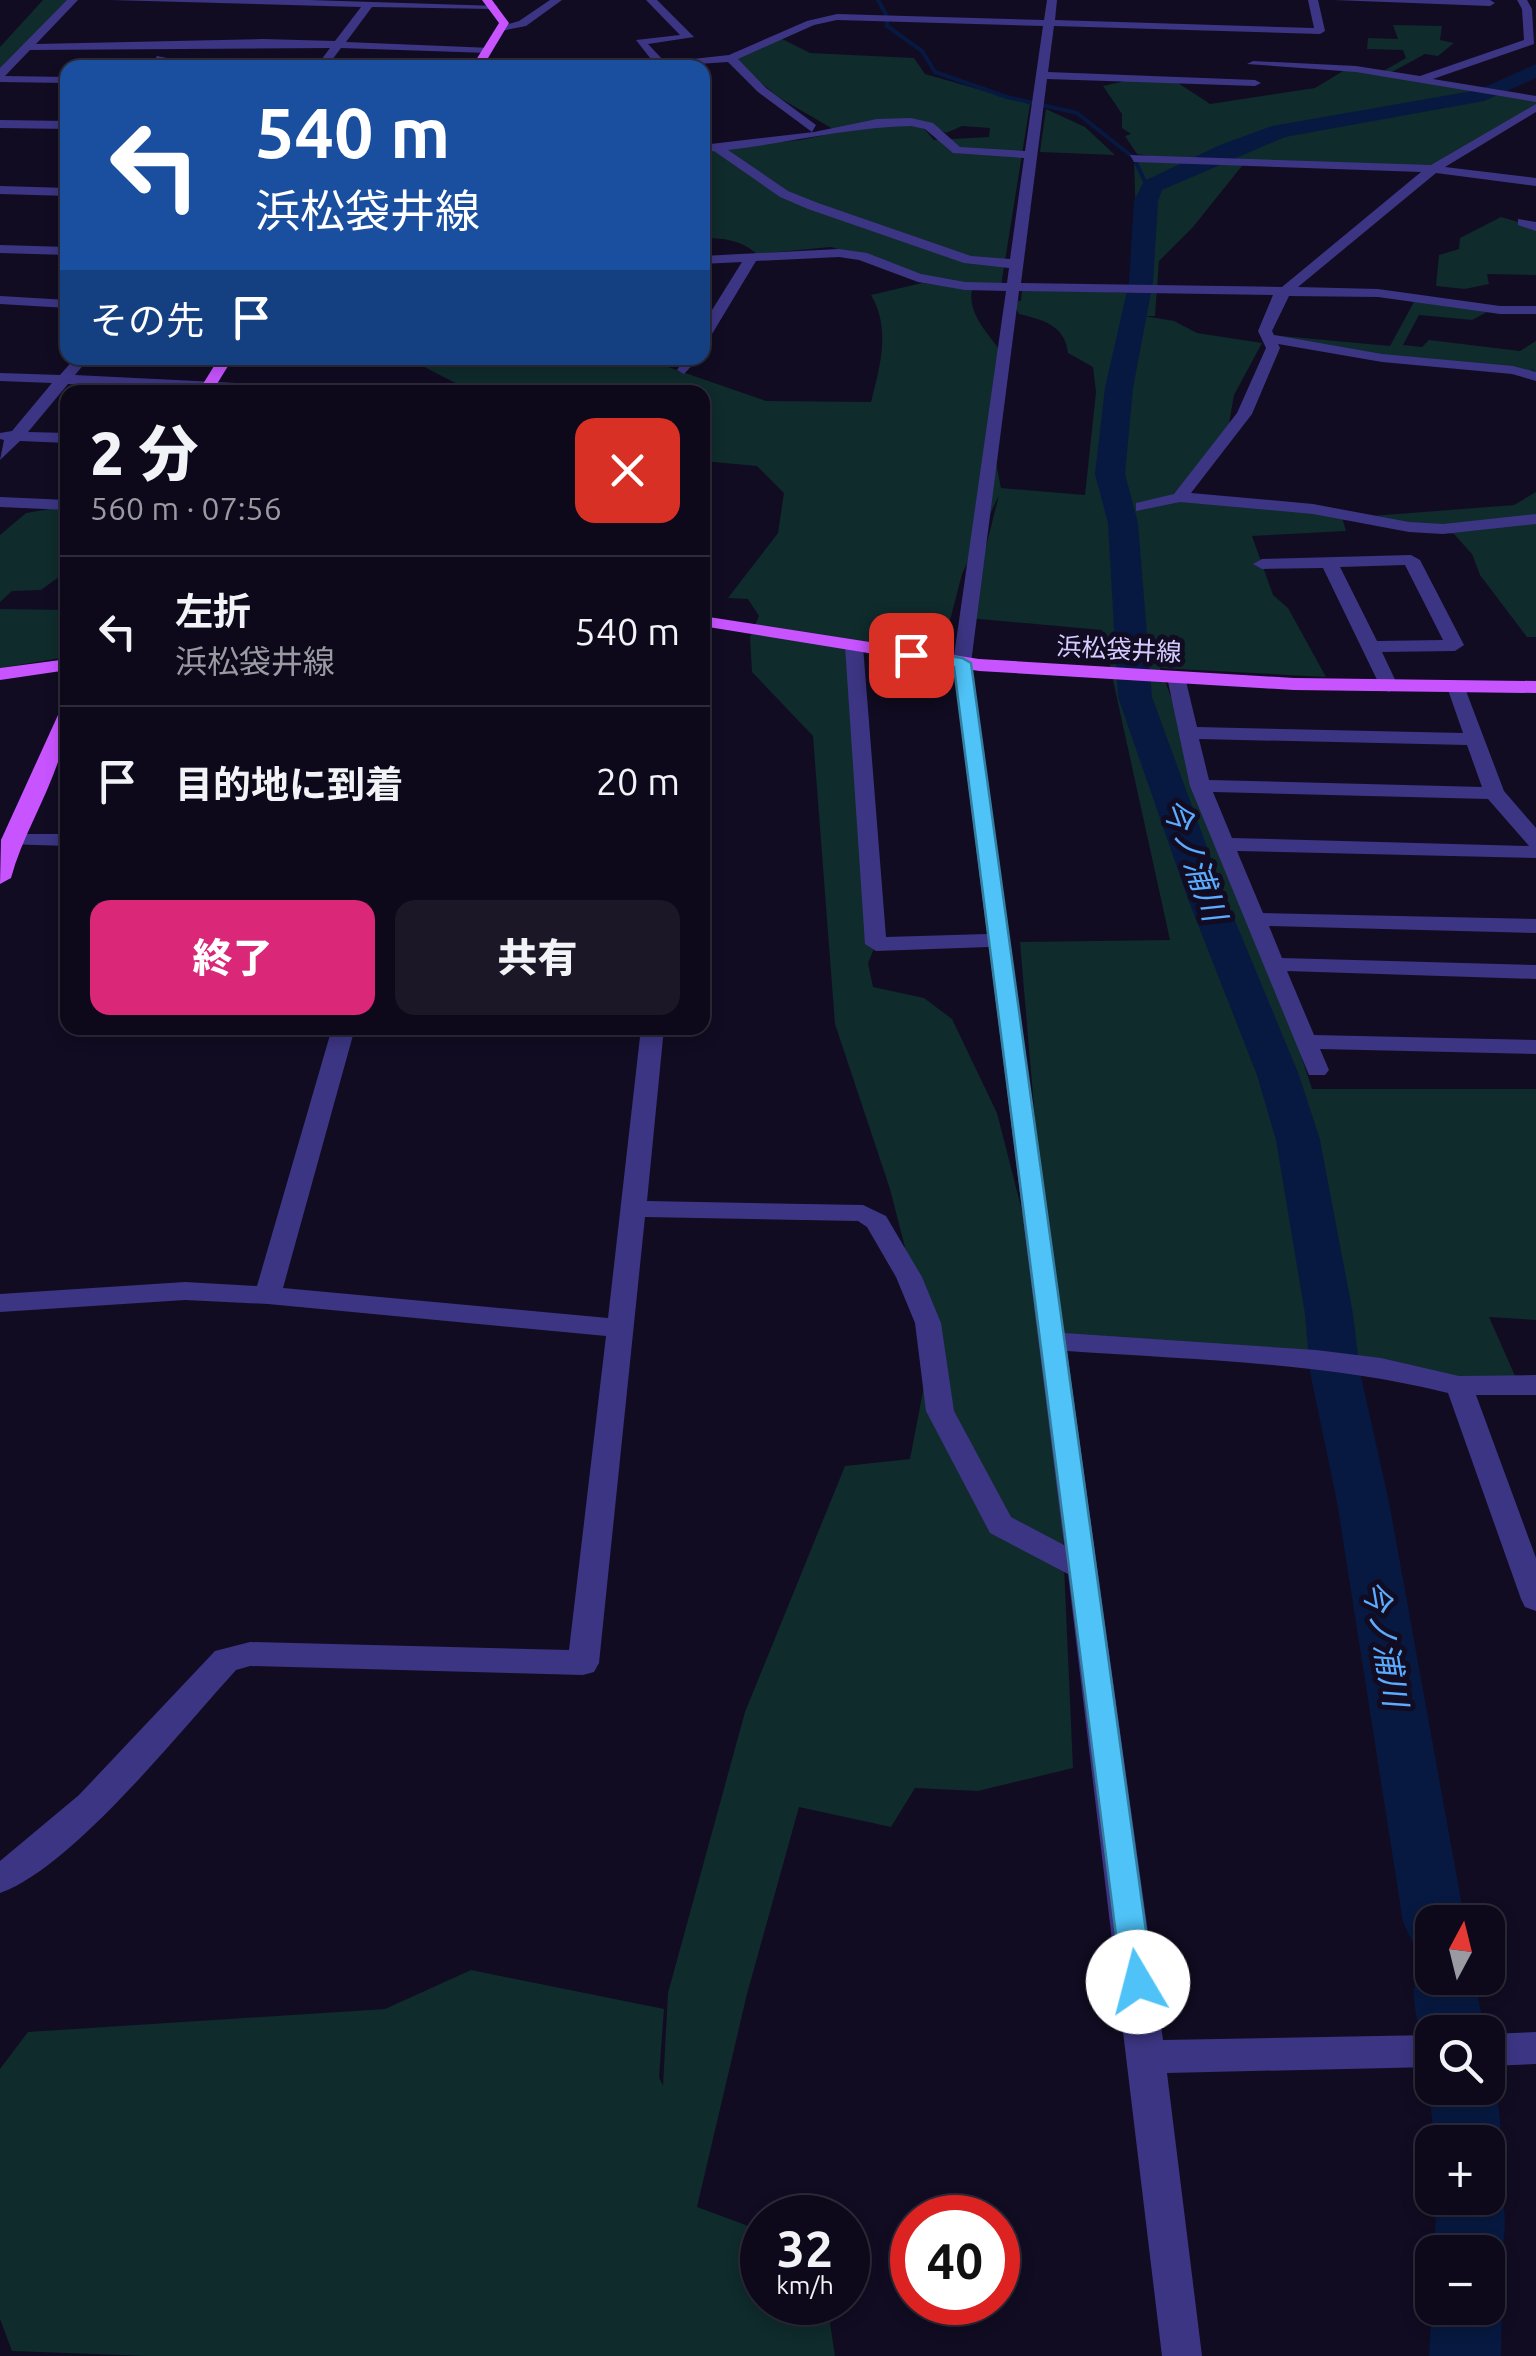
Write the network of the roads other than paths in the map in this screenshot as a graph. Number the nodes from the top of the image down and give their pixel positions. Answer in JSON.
{"nodes":[{"id":1,"x":74,"y":0,"type":"edge"},
{"id":2,"x":115,"y":0,"type":"edge"},
{"id":3,"x":558,"y":0,"type":"edge"},
{"id":4,"x":651,"y":0,"type":"edge"},
{"id":5,"x":1052,"y":0,"type":"edge"},
{"id":6,"x":1313,"y":0,"type":"edge"},
{"id":7,"x":1339,"y":0,"type":"edge"},
{"id":8,"x":1470,"y":0,"type":"edge"},
{"id":9,"x":490,"y":3,"type":"edge"},
{"id":10,"x":1490,"y":3,"type":"junction"},
{"id":11,"x":368,"y":5,"type":"junction"},
{"id":12,"x":1529,"y":6,"type":"edge"},
{"id":13,"x":1048,"y":22,"type":"junction"},
{"id":14,"x":502,"y":28,"type":"junction"},
{"id":15,"x":1248,"y":29,"type":"junction"},
{"id":16,"x":338,"y":44,"type":"junction"},
{"id":17,"x":26,"y":47,"type":"junction"},
{"id":18,"x":488,"y":50,"type":"junction"},
{"id":19,"x":731,"y":58,"type":"junction"},
{"id":20,"x":326,"y":60,"type":"edge"},
{"id":21,"x":481,"y":60,"type":"edge"},
{"id":22,"x":656,"y":60,"type":"edge"},
{"id":23,"x":710,"y":60,"type":"edge"},
{"id":24,"x":1253,"y":64,"type":"junction"},
{"id":25,"x":1041,"y":74,"type":"junction"},
{"id":26,"x":0,"y":77,"type":"edge"},
{"id":27,"x":60,"y":80,"type":"edge"},
{"id":28,"x":1420,"y":80,"type":"junction"},
{"id":29,"x":1255,"y":83,"type":"junction"},
{"id":30,"x":1257,"y":98,"type":"dead end"},
{"id":31,"x":1536,"y":99,"type":"edge"},
{"id":32,"x":1536,"y":107,"type":"edge"},
{"id":33,"x":0,"y":124,"type":"edge"},
{"id":34,"x":60,"y":126,"type":"edge"},
{"id":35,"x":812,"y":128,"type":"dead end"},
{"id":36,"x":710,"y":149,"type":"edge"},
{"id":37,"x":1031,"y":154,"type":"junction"},
{"id":38,"x":1134,"y":158,"type":"dead end"},
{"id":39,"x":1433,"y":170,"type":"junction"},
{"id":40,"x":1536,"y":182,"type":"edge"},
{"id":41,"x":0,"y":190,"type":"edge"},
{"id":42,"x":60,"y":192,"type":"edge"},
{"id":43,"x":0,"y":249,"type":"edge"},
{"id":44,"x":60,"y":251,"type":"edge"},
{"id":45,"x":752,"y":257,"type":"junction"},
{"id":46,"x":710,"y":260,"type":"edge"},
{"id":47,"x":1015,"y":264,"type":"junction"},
{"id":48,"x":1012,"y":288,"type":"junction"},
{"id":49,"x":1285,"y":292,"type":"junction"},
{"id":50,"x":0,"y":300,"type":"edge"},
{"id":51,"x":60,"y":304,"type":"edge"},
{"id":52,"x":1536,"y":310,"type":"edge"},
{"id":53,"x":710,"y":327,"type":"edge"},
{"id":54,"x":1269,"y":338,"type":"junction"},
{"id":55,"x":76,"y":365,"type":"edge"},
{"id":56,"x":0,"y":377,"type":"edge"},
{"id":57,"x":1536,"y":377,"type":"edge"},
{"id":58,"x":63,"y":380,"type":"junction"},
{"id":59,"x":154,"y":385,"type":"edge"},
{"id":60,"x":8,"y":436,"type":"edge"},
{"id":61,"x":60,"y":438,"type":"edge"},
{"id":62,"x":0,"y":455,"type":"edge"},
{"id":63,"x":1180,"y":498,"type":"junction"},
{"id":64,"x":0,"y":502,"type":"edge"},
{"id":65,"x":60,"y":505,"type":"edge"},
{"id":66,"x":1142,"y":507,"type":"dead end"},
{"id":67,"x":1536,"y":519,"type":"edge"},
{"id":68,"x":1329,"y":562,"type":"junction"},
{"id":69,"x":1262,"y":564,"type":"dead end"},
{"id":70,"x":710,"y":621,"type":"edge"},
{"id":71,"x":854,"y":646,"type":"junction"},
{"id":72,"x":1372,"y":647,"type":"junction"},
{"id":73,"x":962,"y":663,"type":"junction"},
{"id":74,"x":60,"y":665,"type":"edge"},
{"id":75,"x":0,"y":674,"type":"edge"},
{"id":76,"x":1176,"y":678,"type":"junction"},
{"id":77,"x":1389,"y":686,"type":"junction"},
{"id":78,"x":1456,"y":687,"type":"junction"},
{"id":79,"x":1536,"y":687,"type":"edge"},
{"id":80,"x":1186,"y":733,"type":"junction"},
{"id":81,"x":1475,"y":740,"type":"junction"},
{"id":82,"x":60,"y":747,"type":"edge"},
{"id":83,"x":1200,"y":786,"type":"junction"},
{"id":84,"x":1494,"y":793,"type":"junction"},
{"id":85,"x":11,"y":840,"type":"junction"},
{"id":86,"x":60,"y":840,"type":"edge"},
{"id":87,"x":1536,"y":841,"type":"edge"},
{"id":88,"x":1224,"y":844,"type":"junction"},
{"id":89,"x":1536,"y":852,"type":"edge"},
{"id":90,"x":0,"y":874,"type":"edge"},
{"id":91,"x":1255,"y":919,"type":"junction"},
{"id":92,"x":1536,"y":926,"type":"edge"},
{"id":93,"x":997,"y":940,"type":"junction"},
{"id":94,"x":1274,"y":964,"type":"junction"},
{"id":95,"x":1536,"y":972,"type":"edge"},
{"id":96,"x":340,"y":1035,"type":"edge"},
{"id":97,"x":652,"y":1035,"type":"edge"},
{"id":98,"x":1306,"y":1042,"type":"junction"},
{"id":99,"x":1536,"y":1048,"type":"edge"},
{"id":100,"x":1317,"y":1070,"type":"dead end"},
{"id":101,"x":632,"y":1209,"type":"junction"},
{"id":102,"x":268,"y":1295,"type":"junction"},
{"id":103,"x":0,"y":1303,"type":"edge"},
{"id":104,"x":620,"y":1328,"type":"junction"},
{"id":105,"x":1054,"y":1341,"type":"junction"},
{"id":106,"x":1536,"y":1385,"type":"edge"},
{"id":107,"x":1459,"y":1386,"type":"junction"},
{"id":108,"x":1083,"y":1568,"type":"junction"},
{"id":109,"x":1536,"y":1599,"type":"edge"},
{"id":110,"x":0,"y":1879,"type":"edge"},
{"id":111,"x":1536,"y":2048,"type":"edge"},
{"id":112,"x":1505,"y":2049,"type":"edge"},
{"id":113,"x":1415,"y":2051,"type":"edge"},
{"id":114,"x":1147,"y":2058,"type":"junction"},
{"id":115,"x":1182,"y":2356,"type":"edge"}],
"edges":[{"from":1,"to":17,"type":"street"},
{"from":2,"to":11,"type":"street"},
{"from":3,"to":14,"type":"street"},
{"from":4,"to":22,"type":"street"},
{"from":5,"to":13,"type":"street"},
{"from":6,"to":15,"type":"street"},
{"from":7,"to":10,"type":"street"},
{"from":8,"to":10,"type":"street"},
{"from":9,"to":11,"type":"street"},
{"from":9,"to":14,"type":"main road"},
{"from":10,"to":12,"type":"street"},
{"from":11,"to":16,"type":"street"},
{"from":12,"to":28,"type":"street"},
{"from":13,"to":15,"type":"street"},
{"from":13,"to":19,"type":"street"},
{"from":13,"to":25,"type":"street"},
{"from":14,"to":18,"type":"main road"},
{"from":15,"to":24,"type":"street"},
{"from":16,"to":17,"type":"street"},
{"from":16,"to":18,"type":"street"},
{"from":16,"to":20,"type":"street"},
{"from":17,"to":26,"type":"street"},
{"from":18,"to":21,"type":"main road"},
{"from":19,"to":23,"type":"street"},
{"from":19,"to":35,"type":"street"},
{"from":24,"to":28,"type":"street"},
{"from":24,"to":29,"type":"street"},
{"from":25,"to":29,"type":"street"},
{"from":25,"to":37,"type":"street"},
{"from":26,"to":27,"type":"street"},
{"from":28,"to":31,"type":"street"},
{"from":29,"to":30,"type":"street"},
{"from":32,"to":39,"type":"street"},
{"from":33,"to":34,"type":"street"},
{"from":36,"to":37,"type":"street"},
{"from":36,"to":47,"type":"street"},
{"from":37,"to":47,"type":"street"},
{"from":38,"to":39,"type":"street"},
{"from":39,"to":40,"type":"street"},
{"from":39,"to":49,"type":"street"},
{"from":41,"to":42,"type":"street"},
{"from":43,"to":44,"type":"street"},
{"from":45,"to":46,"type":"street"},
{"from":45,"to":48,"type":"street"},
{"from":45,"to":53,"type":"street"},
{"from":47,"to":48,"type":"street"},
{"from":48,"to":49,"type":"street"},
{"from":48,"to":73,"type":"street"},
{"from":49,"to":52,"type":"street"},
{"from":49,"to":54,"type":"street"},
{"from":50,"to":51,"type":"street"},
{"from":54,"to":57,"type":"street"},
{"from":54,"to":63,"type":"street"},
{"from":55,"to":58,"type":"street"},
{"from":56,"to":58,"type":"street"},
{"from":58,"to":59,"type":"street"},
{"from":58,"to":60,"type":"street"},
{"from":60,"to":61,"type":"street"},
{"from":60,"to":62,"type":"street"},
{"from":63,"to":66,"type":"street"},
{"from":63,"to":67,"type":"street"},
{"from":64,"to":65,"type":"street"},
{"from":68,"to":69,"type":"street"},
{"from":68,"to":72,"type":"street"},
{"from":68,"to":72,"type":"street"},
{"from":70,"to":71,"type":"main road","name":"浜松袋井線"},
{"from":71,"to":73,"type":"main road","name":"浜松袋井線"},
{"from":71,"to":93,"type":"street"},
{"from":72,"to":77,"type":"street"},
{"from":73,"to":76,"type":"main road","name":"浜松袋井線"},
{"from":73,"to":93,"type":"street"},
{"from":74,"to":75,"type":"main road"},
{"from":76,"to":77,"type":"main road","name":"浜松袋井線"},
{"from":76,"to":80,"type":"street"},
{"from":77,"to":78,"type":"main road","name":"浜松袋井線"},
{"from":78,"to":79,"type":"main road","name":"浜松袋井線"},
{"from":78,"to":81,"type":"street"},
{"from":80,"to":81,"type":"street"},
{"from":80,"to":83,"type":"street"},
{"from":81,"to":84,"type":"street"},
{"from":82,"to":85,"type":"main road"},
{"from":83,"to":84,"type":"street"},
{"from":83,"to":88,"type":"street"},
{"from":84,"to":87,"type":"street"},
{"from":85,"to":86,"type":"street"},
{"from":85,"to":90,"type":"main road"},
{"from":88,"to":89,"type":"street"},
{"from":88,"to":91,"type":"street"},
{"from":91,"to":92,"type":"street"},
{"from":91,"to":94,"type":"street"},
{"from":93,"to":105,"type":"street"},
{"from":94,"to":95,"type":"street"},
{"from":94,"to":98,"type":"street"},
{"from":96,"to":102,"type":"street"},
{"from":97,"to":101,"type":"street"},
{"from":98,"to":99,"type":"street"},
{"from":98,"to":100,"type":"street"},
{"from":101,"to":104,"type":"street"},
{"from":101,"to":108,"type":"street"},
{"from":102,"to":103,"type":"street"},
{"from":102,"to":104,"type":"street"},
{"from":104,"to":110,"type":"street"},
{"from":105,"to":107,"type":"street"},
{"from":105,"to":108,"type":"street"},
{"from":106,"to":107,"type":"street"},
{"from":107,"to":109,"type":"street"},
{"from":108,"to":114,"type":"street"},
{"from":111,"to":112,"type":"street"},
{"from":113,"to":114,"type":"street"},
{"from":114,"to":115,"type":"street"}]}
